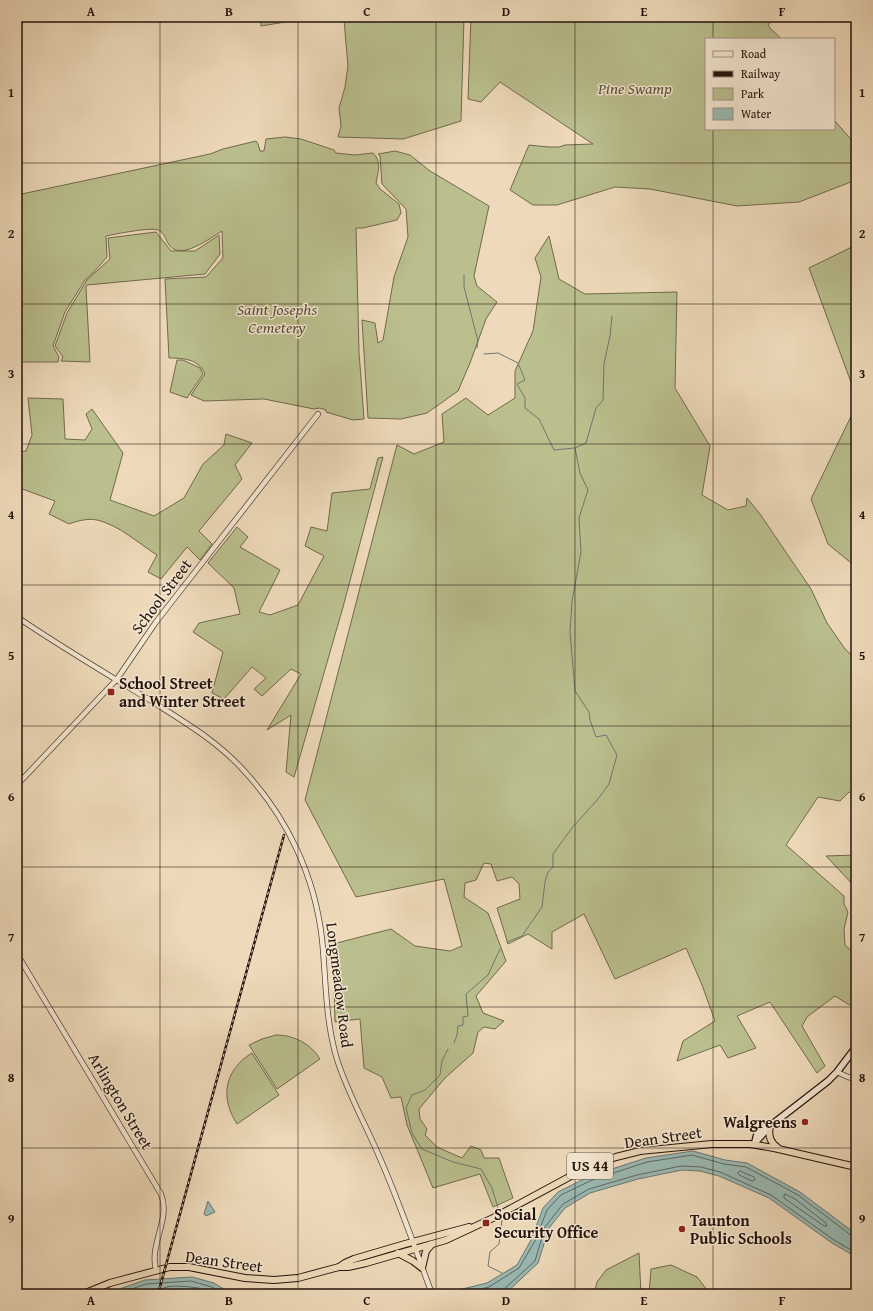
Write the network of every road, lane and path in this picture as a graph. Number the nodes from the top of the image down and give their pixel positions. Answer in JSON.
{"nodes":[{"id":1,"x":318,"y":414,"type":"dead end"},
{"id":2,"x":17,"y":617,"type":"edge"},
{"id":3,"x":117,"y":679,"type":"junction"},
{"id":4,"x":17,"y":785,"type":"edge"},
{"id":5,"x":17,"y":954,"type":"edge"},
{"id":6,"x":856,"y":1047,"type":"edge"},
{"id":7,"x":837,"y":1072,"type":"junction"},
{"id":8,"x":856,"y":1079,"type":"edge"},
{"id":9,"x":794,"y":1108,"type":"junction"},
{"id":10,"x":770,"y":1126,"type":"junction"},
{"id":11,"x":754,"y":1144,"type":"junction"},
{"id":12,"x":784,"y":1150,"type":"junction"},
{"id":13,"x":856,"y":1167,"type":"edge"},
{"id":14,"x":472,"y":1227,"type":"junction"},
{"id":15,"x":432,"y":1244,"type":"junction"},
{"id":16,"x":414,"y":1245,"type":"junction"},
{"id":17,"x":398,"y":1254,"type":"junction"},
{"id":18,"x":340,"y":1267,"type":"junction"},
{"id":19,"x":422,"y":1268,"type":"junction"},
{"id":20,"x":156,"y":1270,"type":"junction"},
{"id":21,"x":83,"y":1294,"type":"edge"},
{"id":22,"x":432,"y":1294,"type":"edge"}],
"edges":[{"from":1,"to":3,"type":"street","name":"School Street"},
{"from":2,"to":3,"type":"street","name":"Longmeadow Road"},
{"from":3,"to":4,"type":"street","name":"School Street"},
{"from":3,"to":16,"type":"street","name":"Longmeadow Road"},
{"from":5,"to":20,"type":"street","name":"Arlington Street"},
{"from":6,"to":7,"type":"main road"},
{"from":7,"to":8,"type":"street"},
{"from":7,"to":9,"type":"main road"},
{"from":9,"to":10,"type":"main road"},
{"from":9,"to":11,"type":"main road"},
{"from":10,"to":11,"type":"main road"},
{"from":10,"to":12,"type":"highway"},
{"from":11,"to":12,"type":"highway","number":"US 44"},
{"from":11,"to":14,"type":"highway","name":"Dean Street","number":"US 44"},
{"from":12,"to":13,"type":"highway","number":"US 44"},
{"from":14,"to":15,"type":"highway","name":"Dean Street","number":"US 44"},
{"from":14,"to":16,"type":"highway","name":"Dean Street","number":"US 44"},
{"from":15,"to":16,"type":"highway","name":"Dean Street","number":"US 44"},
{"from":15,"to":19,"type":"highway"},
{"from":16,"to":17,"type":"highway","name":"Dean Street","number":"US 44"},
{"from":16,"to":18,"type":"highway","name":"Dean Street","number":"US 44"},
{"from":16,"to":19,"type":"street","name":"Longmeadow Road"},
{"from":17,"to":18,"type":"highway","name":"Dean Street","number":"US 44"},
{"from":17,"to":19,"type":"highway"},
{"from":18,"to":20,"type":"highway","name":"Dean Street","number":"US 44"},
{"from":19,"to":22,"type":"street","name":"Longmeadow Road"},
{"from":20,"to":21,"type":"highway","name":"Dean Street","number":"US 44"}]}
